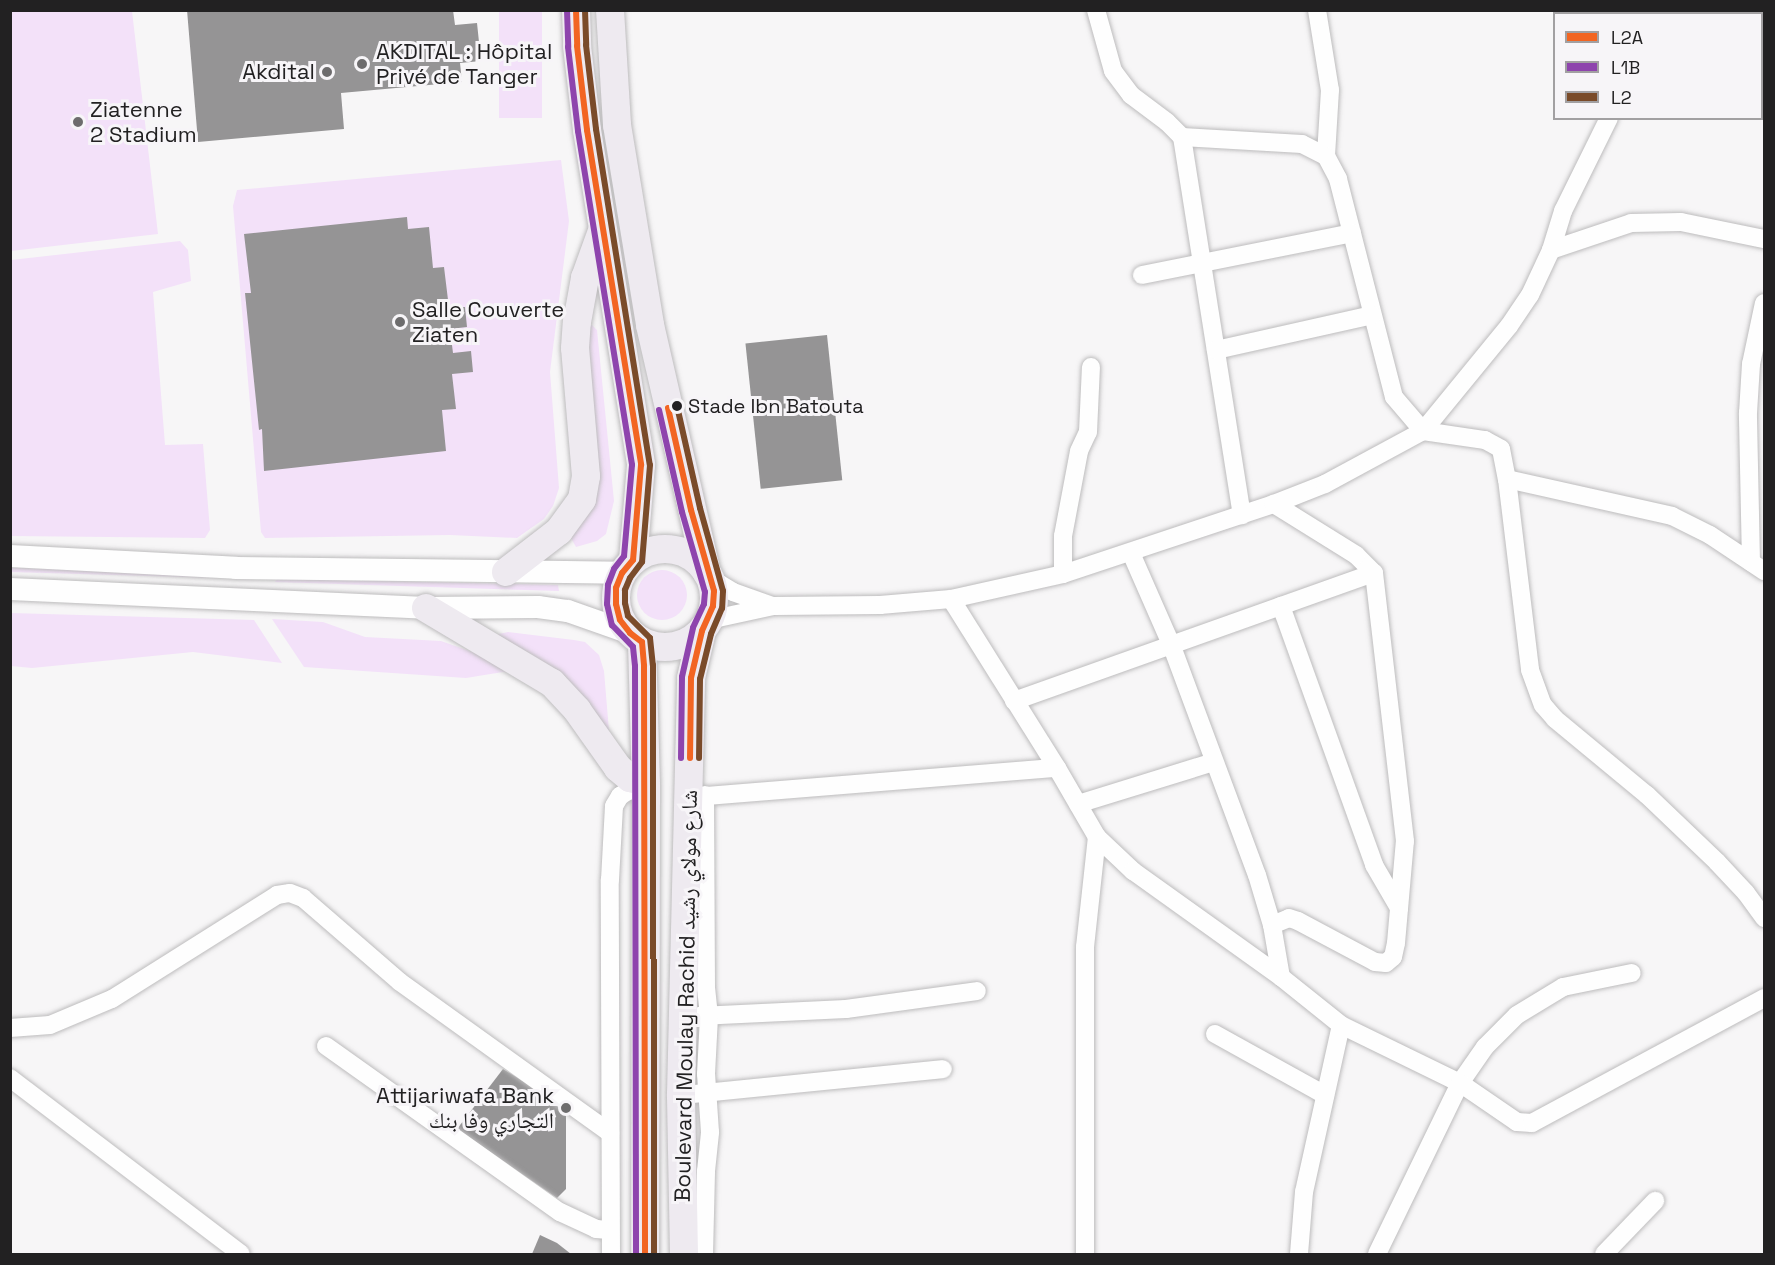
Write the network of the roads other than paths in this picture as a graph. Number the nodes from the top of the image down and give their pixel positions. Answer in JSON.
{"nodes":[{"id":1,"x":576,"y":10,"type":"edge"},
{"id":2,"x":610,"y":10,"type":"edge"},
{"id":3,"x":1096,"y":10,"type":"edge"},
{"id":4,"x":1317,"y":10,"type":"edge"},
{"id":5,"x":1608,"y":120,"type":"edge"},
{"id":6,"x":1182,"y":137,"type":"junction"},
{"id":7,"x":1326,"y":156,"type":"junction"},
{"id":8,"x":603,"y":229,"type":"junction"},
{"id":9,"x":1352,"y":233,"type":"junction"},
{"id":10,"x":1764,"y":239,"type":"edge"},
{"id":11,"x":1551,"y":250,"type":"junction"},
{"id":12,"x":1202,"y":264,"type":"junction"},
{"id":13,"x":1142,"y":275,"type":"dead end"},
{"id":14,"x":1764,"y":303,"type":"edge"},
{"id":15,"x":1372,"y":315,"type":"junction"},
{"id":16,"x":1216,"y":350,"type":"junction"},
{"id":17,"x":1090,"y":367,"type":"dead end"},
{"id":18,"x":1423,"y":431,"type":"junction"},
{"id":19,"x":1507,"y":479,"type":"junction"},
{"id":20,"x":1274,"y":504,"type":"junction"},
{"id":21,"x":1242,"y":515,"type":"junction"},
{"id":22,"x":1131,"y":553,"type":"junction"},
{"id":23,"x":10,"y":556,"type":"edge"},
{"id":24,"x":628,"y":567,"type":"junction"},
{"id":25,"x":1758,"y":567,"type":"edge"},
{"id":26,"x":506,"y":572,"type":"junction"},
{"id":27,"x":1374,"y":573,"type":"junction"},
{"id":28,"x":1063,"y":574,"type":"junction"},
{"id":29,"x":708,"y":575,"type":"junction"},
{"id":30,"x":10,"y":589,"type":"edge"},
{"id":31,"x":951,"y":600,"type":"junction"},
{"id":32,"x":774,"y":606,"type":"junction"},
{"id":33,"x":1281,"y":606,"type":"junction"},
{"id":34,"x":426,"y":608,"type":"junction"},
{"id":35,"x":705,"y":625,"type":"junction"},
{"id":36,"x":636,"y":638,"type":"junction"},
{"id":37,"x":1171,"y":644,"type":"junction"},
{"id":38,"x":1014,"y":701,"type":"junction"},
{"id":39,"x":612,"y":759,"type":"junction"},
{"id":40,"x":1214,"y":762,"type":"junction"},
{"id":41,"x":1057,"y":768,"type":"junction"},
{"id":42,"x":646,"y":784,"type":"junction"},
{"id":43,"x":698,"y":796,"type":"junction"},
{"id":44,"x":1078,"y":804,"type":"junction"},
{"id":45,"x":614,"y":806,"type":"junction"},
{"id":46,"x":1097,"y":837,"type":"junction"},
{"id":47,"x":1399,"y":908,"type":"junction"},
{"id":48,"x":1764,"y":918,"type":"edge"},
{"id":49,"x":1272,"y":925,"type":"junction"},
{"id":50,"x":1632,"y":973,"type":"dead end"},
{"id":51,"x":1281,"y":977,"type":"junction"},
{"id":52,"x":977,"y":991,"type":"dead end"},
{"id":53,"x":1764,"y":998,"type":"edge"},
{"id":54,"x":696,"y":1016,"type":"junction"},
{"id":55,"x":1341,"y":1024,"type":"junction"},
{"id":56,"x":10,"y":1028,"type":"edge"},
{"id":57,"x":1215,"y":1034,"type":"dead end"},
{"id":58,"x":326,"y":1046,"type":"dead end"},
{"id":59,"x":943,"y":1069,"type":"dead end"},
{"id":60,"x":10,"y":1078,"type":"edge"},
{"id":61,"x":1460,"y":1083,"type":"junction"},
{"id":62,"x":694,"y":1094,"type":"junction"},
{"id":63,"x":1325,"y":1095,"type":"junction"},
{"id":64,"x":610,"y":1133,"type":"junction"},
{"id":65,"x":1655,"y":1201,"type":"dead end"},
{"id":66,"x":609,"y":1230,"type":"junction"},
{"id":67,"x":241,"y":1254,"type":"edge"},
{"id":68,"x":610,"y":1254,"type":"edge"},
{"id":69,"x":645,"y":1254,"type":"edge"},
{"id":70,"x":684,"y":1254,"type":"edge"},
{"id":71,"x":704,"y":1254,"type":"edge"},
{"id":72,"x":1085,"y":1254,"type":"edge"},
{"id":73,"x":1299,"y":1254,"type":"edge"},
{"id":74,"x":1377,"y":1254,"type":"edge"},
{"id":75,"x":1604,"y":1254,"type":"edge"}],
"edges":[{"from":1,"to":8,"type":"main road"},
{"from":2,"to":29,"type":"main road"},
{"from":3,"to":6,"type":"street"},
{"from":4,"to":7,"type":"street"},
{"from":5,"to":11,"type":"street"},
{"from":6,"to":7,"type":"street"},
{"from":6,"to":12,"type":"street"},
{"from":7,"to":9,"type":"street"},
{"from":8,"to":24,"type":"main road"},
{"from":8,"to":26,"type":"main road"},
{"from":9,"to":12,"type":"street"},
{"from":9,"to":15,"type":"street"},
{"from":10,"to":11,"type":"street"},
{"from":11,"to":18,"type":"street"},
{"from":12,"to":13,"type":"street"},
{"from":12,"to":16,"type":"street"},
{"from":14,"to":25,"type":"street"},
{"from":15,"to":16,"type":"street"},
{"from":15,"to":18,"type":"street"},
{"from":16,"to":21,"type":"street"},
{"from":17,"to":28,"type":"street"},
{"from":18,"to":19,"type":"street"},
{"from":18,"to":20,"type":"street"},
{"from":19,"to":25,"type":"street"},
{"from":19,"to":48,"type":"street"},
{"from":20,"to":21,"type":"street"},
{"from":20,"to":27,"type":"street"},
{"from":21,"to":22,"type":"street"},
{"from":22,"to":28,"type":"street"},
{"from":22,"to":37,"type":"street"},
{"from":23,"to":26,"type":"street"},
{"from":24,"to":26,"type":"street"},
{"from":24,"to":29,"type":"main road"},
{"from":24,"to":36,"type":"main road"},
{"from":27,"to":33,"type":"street"},
{"from":27,"to":47,"type":"street"},
{"from":28,"to":31,"type":"street"},
{"from":29,"to":32,"type":"street"},
{"from":29,"to":35,"type":"main road"},
{"from":30,"to":34,"type":"street"},
{"from":31,"to":32,"type":"street"},
{"from":31,"to":38,"type":"street"},
{"from":32,"to":35,"type":"street"},
{"from":33,"to":37,"type":"street"},
{"from":33,"to":47,"type":"street"},
{"from":34,"to":36,"type":"street"},
{"from":34,"to":39,"type":"main road"},
{"from":35,"to":36,"type":"main road"},
{"from":35,"to":43,"type":"main road","name":"Boulevard Moulay Rachid شارع مولاي رشيد"},
{"from":36,"to":42,"type":"main road","name":"Boulevard Moulay Rachid شارع مولاي رشيد"},
{"from":37,"to":38,"type":"street"},
{"from":37,"to":40,"type":"street"},
{"from":38,"to":41,"type":"street"},
{"from":39,"to":42,"type":"main road"},
{"from":39,"to":45,"type":"street"},
{"from":40,"to":44,"type":"street"},
{"from":40,"to":49,"type":"street"},
{"from":41,"to":43,"type":"street"},
{"from":41,"to":44,"type":"street"},
{"from":42,"to":45,"type":"street"},
{"from":42,"to":69,"type":"main road","name":"Boulevard Moulay Rachid شارع مولاي رشيد"},
{"from":43,"to":54,"type":"main road","name":"Boulevard Moulay Rachid شارع مولاي رشيد"},
{"from":44,"to":46,"type":"street"},
{"from":45,"to":64,"type":"street"},
{"from":46,"to":51,"type":"street"},
{"from":46,"to":72,"type":"street"},
{"from":47,"to":49,"type":"street"},
{"from":49,"to":51,"type":"street"},
{"from":50,"to":61,"type":"street"},
{"from":51,"to":55,"type":"street"},
{"from":52,"to":54,"type":"street"},
{"from":53,"to":61,"type":"street"},
{"from":54,"to":62,"type":"main road","name":"Boulevard Moulay Rachid شارع مولاي رشيد"},
{"from":55,"to":61,"type":"street"},
{"from":55,"to":63,"type":"street"},
{"from":56,"to":64,"type":"street"},
{"from":57,"to":63,"type":"street"},
{"from":58,"to":66,"type":"street"},
{"from":59,"to":62,"type":"street"},
{"from":60,"to":67,"type":"street"},
{"from":61,"to":74,"type":"street"},
{"from":62,"to":70,"type":"main road","name":"Boulevard Moulay Rachid شارع مولاي رشيد"},
{"from":62,"to":71,"type":"street"},
{"from":63,"to":73,"type":"street"},
{"from":64,"to":66,"type":"street"},
{"from":65,"to":75,"type":"street"},
{"from":66,"to":68,"type":"street"}]}
